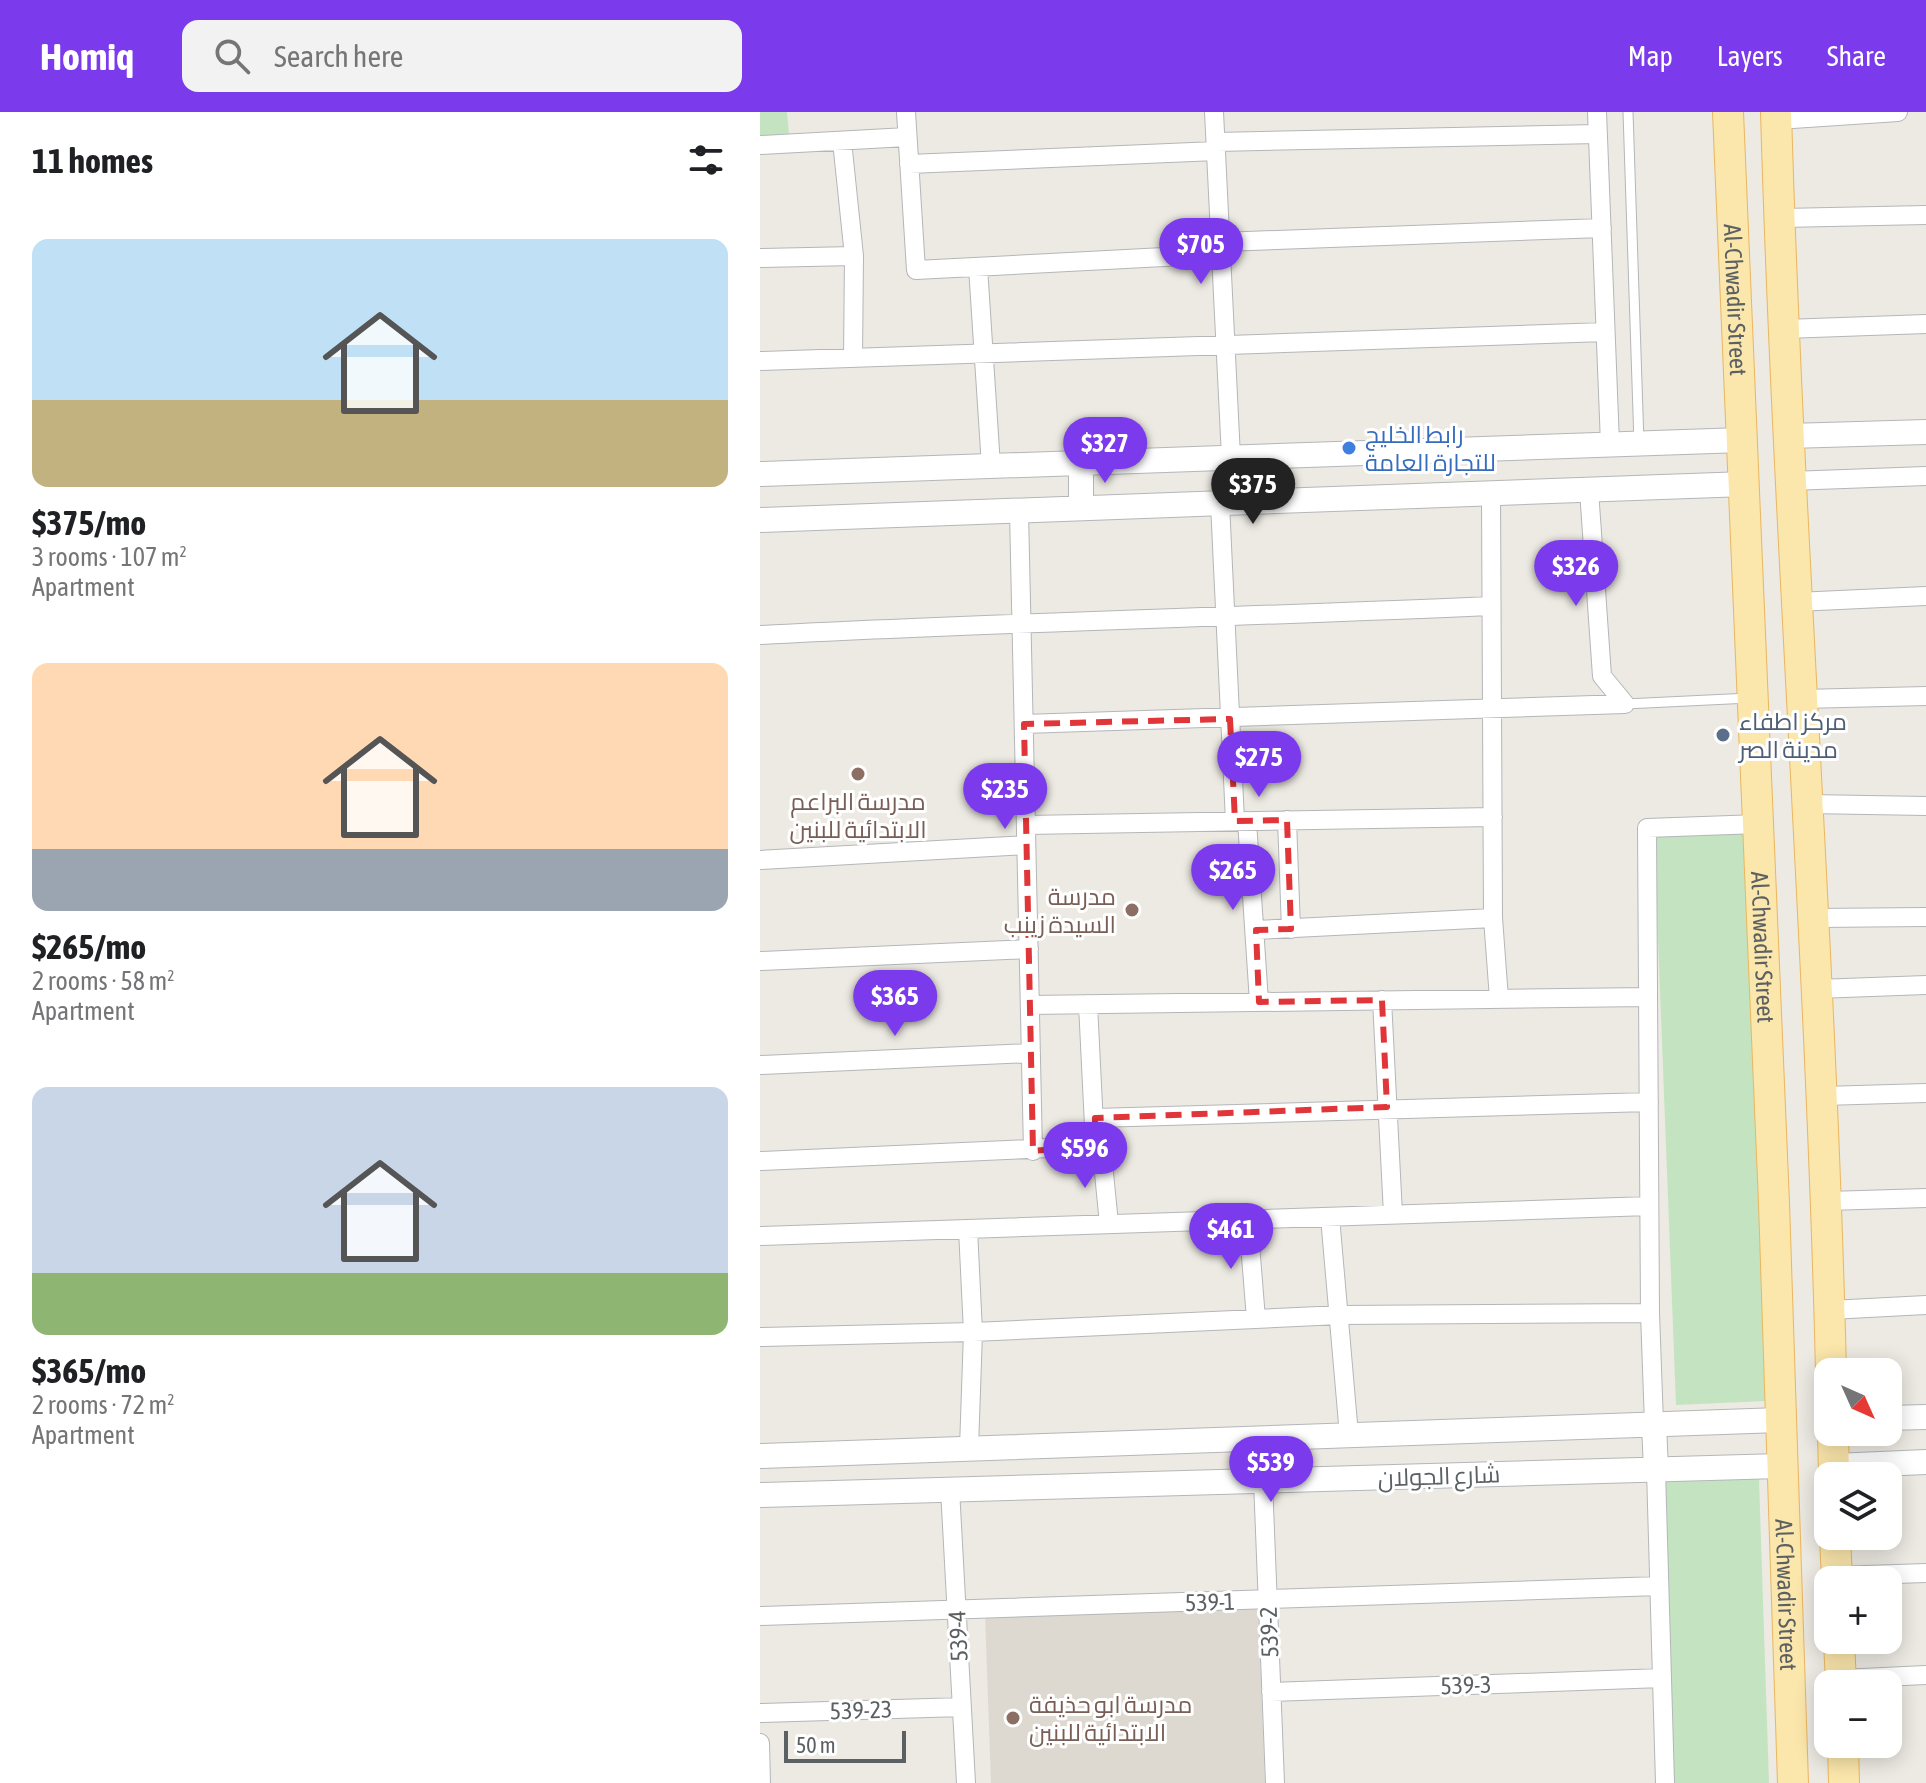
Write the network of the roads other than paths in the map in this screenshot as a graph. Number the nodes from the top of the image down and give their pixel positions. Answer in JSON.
{"nodes":[{"id":1,"x":906,"y":112,"type":"edge"},
{"id":2,"x":1214,"y":112,"type":"edge"},
{"id":3,"x":1597,"y":112,"type":"edge"},
{"id":4,"x":1628,"y":112,"type":"edge"},
{"id":5,"x":1728,"y":112,"type":"edge"},
{"id":6,"x":1898,"y":112,"type":"edge"},
{"id":7,"x":1776,"y":116,"type":"edge"},
{"id":8,"x":1598,"y":134,"type":"junction"},
{"id":9,"x":907,"y":137,"type":"junction"},
{"id":10,"x":842,"y":141,"type":"junction"},
{"id":11,"x":760,"y":145,"type":"edge"},
{"id":12,"x":1216,"y":147,"type":"junction"},
{"id":13,"x":909,"y":164,"type":"junction"},
{"id":14,"x":1926,"y":215,"type":"edge"},
{"id":15,"x":1782,"y":218,"type":"junction"},
{"id":16,"x":1602,"y":228,"type":"junction"},
{"id":17,"x":1221,"y":248,"type":"junction"},
{"id":18,"x":854,"y":256,"type":"junction"},
{"id":19,"x":760,"y":258,"type":"edge"},
{"id":20,"x":978,"y":267,"type":"junction"},
{"id":21,"x":1926,"y":324,"type":"edge"},
{"id":22,"x":1785,"y":329,"type":"junction"},
{"id":23,"x":1605,"y":332,"type":"junction"},
{"id":24,"x":1225,"y":345,"type":"junction"},
{"id":25,"x":984,"y":354,"type":"junction"},
{"id":26,"x":853,"y":358,"type":"junction"},
{"id":27,"x":760,"y":361,"type":"edge"},
{"id":28,"x":1926,"y":432,"type":"edge"},
{"id":29,"x":1789,"y":436,"type":"junction"},
{"id":30,"x":1742,"y":440,"type":"junction"},
{"id":31,"x":1639,"y":443,"type":"junction"},
{"id":32,"x":1610,"y":444,"type":"junction"},
{"id":33,"x":1231,"y":457,"type":"junction"},
{"id":34,"x":1081,"y":463,"type":"junction"},
{"id":35,"x":991,"y":466,"type":"junction"},
{"id":36,"x":760,"y":474,"type":"edge"},
{"id":37,"x":1926,"y":476,"type":"edge"},
{"id":38,"x":1790,"y":481,"type":"junction"},
{"id":39,"x":1745,"y":484,"type":"junction"},
{"id":40,"x":1589,"y":490,"type":"junction"},
{"id":41,"x":1491,"y":494,"type":"junction"},
{"id":42,"x":1220,"y":503,"type":"junction"},
{"id":43,"x":1081,"y":508,"type":"junction"},
{"id":44,"x":1019,"y":511,"type":"junction"},
{"id":45,"x":760,"y":520,"type":"edge"},
{"id":46,"x":1926,"y":596,"type":"edge"},
{"id":47,"x":1796,"y":602,"type":"junction"},
{"id":48,"x":1489,"y":606,"type":"junction"},
{"id":49,"x":1224,"y":619,"type":"junction"},
{"id":50,"x":1021,"y":621,"type":"junction"},
{"id":51,"x":760,"y":635,"type":"edge"},
{"id":52,"x":1926,"y":696,"type":"edge"},
{"id":53,"x":1753,"y":698,"type":"junction"},
{"id":54,"x":1802,"y":699,"type":"junction"},
{"id":55,"x":1625,"y":704,"type":"junction"},
{"id":56,"x":1492,"y":710,"type":"junction"},
{"id":57,"x":1230,"y":719,"type":"junction"},
{"id":58,"x":1024,"y":724,"type":"junction"},
{"id":59,"x":1805,"y":755,"type":"junction"},
{"id":60,"x":1756,"y":759,"type":"junction"},
{"id":61,"x":1808,"y":804,"type":"junction"},
{"id":62,"x":1926,"y":806,"type":"edge"},
{"id":63,"x":1493,"y":817,"type":"junction"},
{"id":64,"x":1287,"y":820,"type":"junction"},
{"id":65,"x":1241,"y":821,"type":"junction"},
{"id":66,"x":1759,"y":824,"type":"junction"},
{"id":67,"x":1026,"y":825,"type":"junction"},
{"id":68,"x":1026,"y":845,"type":"junction"},
{"id":69,"x":760,"y":860,"type":"edge"},
{"id":70,"x":1926,"y":917,"type":"edge"},
{"id":71,"x":1493,"y":918,"type":"junction"},
{"id":72,"x":1815,"y":918,"type":"junction"},
{"id":73,"x":1291,"y":929,"type":"junction"},
{"id":74,"x":1256,"y":930,"type":"junction"},
{"id":75,"x":1029,"y":949,"type":"junction"},
{"id":76,"x":760,"y":961,"type":"edge"},
{"id":77,"x":1926,"y":985,"type":"edge"},
{"id":78,"x":1817,"y":989,"type":"junction"},
{"id":79,"x":1648,"y":997,"type":"junction"},
{"id":80,"x":1499,"y":999,"type":"junction"},
{"id":81,"x":1382,"y":1000,"type":"junction"},
{"id":82,"x":1259,"y":1002,"type":"junction"},
{"id":83,"x":1088,"y":1004,"type":"junction"},
{"id":84,"x":1030,"y":1005,"type":"junction"},
{"id":85,"x":1031,"y":1053,"type":"junction"},
{"id":86,"x":760,"y":1065,"type":"edge"},
{"id":87,"x":1926,"y":1093,"type":"edge"},
{"id":88,"x":1823,"y":1096,"type":"junction"},
{"id":89,"x":1649,"y":1102,"type":"junction"},
{"id":90,"x":1387,"y":1107,"type":"junction"},
{"id":91,"x":1095,"y":1118,"type":"junction"},
{"id":92,"x":1095,"y":1146,"type":"junction"},
{"id":93,"x":1033,"y":1151,"type":"junction"},
{"id":94,"x":760,"y":1161,"type":"edge"},
{"id":95,"x":1926,"y":1198,"type":"edge"},
{"id":96,"x":1828,"y":1201,"type":"junction"},
{"id":97,"x":1649,"y":1206,"type":"junction"},
{"id":98,"x":1393,"y":1214,"type":"junction"},
{"id":99,"x":1330,"y":1217,"type":"junction"},
{"id":100,"x":1248,"y":1219,"type":"junction"},
{"id":101,"x":1109,"y":1224,"type":"junction"},
{"id":102,"x":968,"y":1229,"type":"junction"},
{"id":103,"x":760,"y":1236,"type":"edge"},
{"id":104,"x":1926,"y":1305,"type":"edge"},
{"id":105,"x":1830,"y":1310,"type":"junction"},
{"id":106,"x":1650,"y":1313,"type":"junction"},
{"id":107,"x":1340,"y":1315,"type":"junction"},
{"id":108,"x":1256,"y":1319,"type":"junction"},
{"id":109,"x":973,"y":1332,"type":"junction"},
{"id":110,"x":760,"y":1337,"type":"edge"},
{"id":111,"x":1831,"y":1358,"type":"edge"},
{"id":112,"x":1926,"y":1417,"type":"edge"},
{"id":113,"x":1902,"y":1418,"type":"edge"},
{"id":114,"x":1780,"y":1420,"type":"junction"},
{"id":115,"x":1654,"y":1424,"type":"junction"},
{"id":116,"x":1349,"y":1435,"type":"junction"},
{"id":117,"x":1013,"y":1447,"type":"junction"},
{"id":118,"x":969,"y":1448,"type":"junction"},
{"id":119,"x":760,"y":1456,"type":"edge"},
{"id":120,"x":1926,"y":1462,"type":"edge"},
{"id":121,"x":1902,"y":1464,"type":"edge"},
{"id":122,"x":1781,"y":1466,"type":"junction"},
{"id":123,"x":1656,"y":1470,"type":"junction"},
{"id":124,"x":1263,"y":1481,"type":"junction"},
{"id":125,"x":1012,"y":1488,"type":"junction"},
{"id":126,"x":950,"y":1489,"type":"junction"},
{"id":127,"x":760,"y":1495,"type":"edge"},
{"id":128,"x":1926,"y":1573,"type":"edge"},
{"id":129,"x":1902,"y":1574,"type":"edge"},
{"id":130,"x":1659,"y":1586,"type":"junction"},
{"id":131,"x":1268,"y":1600,"type":"junction"},
{"id":132,"x":956,"y":1610,"type":"junction"},
{"id":133,"x":760,"y":1616,"type":"edge"},
{"id":134,"x":1926,"y":1675,"type":"edge"},
{"id":135,"x":1902,"y":1677,"type":"edge"},
{"id":136,"x":1662,"y":1678,"type":"junction"},
{"id":137,"x":1271,"y":1692,"type":"junction"},
{"id":138,"x":962,"y":1707,"type":"junction"},
{"id":139,"x":760,"y":1713,"type":"edge"},
{"id":140,"x":760,"y":1743,"type":"edge"},
{"id":141,"x":1843,"y":1758,"type":"edge"},
{"id":142,"x":761,"y":1783,"type":"edge"},
{"id":143,"x":966,"y":1783,"type":"edge"},
{"id":144,"x":1275,"y":1783,"type":"edge"},
{"id":145,"x":1665,"y":1783,"type":"edge"},
{"id":146,"x":1793,"y":1783,"type":"edge"},
{"id":147,"x":1844,"y":1783,"type":"edge"}],
"edges":[{"from":1,"to":9,"type":"street"},
{"from":2,"to":12,"type":"street"},
{"from":3,"to":8,"type":"street"},
{"from":4,"to":31,"type":"lane"},
{"from":5,"to":30,"type":"main road","name":"Al-Chwadir Street"},
{"from":6,"to":7,"type":"street"},
{"from":7,"to":15,"type":"main road","name":"Al-Chwadir Street"},
{"from":8,"to":12,"type":"street"},
{"from":8,"to":16,"type":"street"},
{"from":9,"to":10,"type":"street"},
{"from":9,"to":13,"type":"street"},
{"from":10,"to":11,"type":"street"},
{"from":10,"to":18,"type":"street"},
{"from":12,"to":13,"type":"street"},
{"from":12,"to":17,"type":"street"},
{"from":13,"to":20,"type":"street"},
{"from":14,"to":15,"type":"street"},
{"from":15,"to":22,"type":"main road","name":"Al-Chwadir Street"},
{"from":16,"to":17,"type":"street"},
{"from":16,"to":23,"type":"street"},
{"from":17,"to":20,"type":"street"},
{"from":17,"to":24,"type":"street"},
{"from":18,"to":19,"type":"street"},
{"from":18,"to":26,"type":"street"},
{"from":20,"to":25,"type":"street"},
{"from":21,"to":22,"type":"street"},
{"from":22,"to":29,"type":"main road","name":"Al-Chwadir Street"},
{"from":23,"to":24,"type":"street"},
{"from":23,"to":32,"type":"street"},
{"from":24,"to":25,"type":"street"},
{"from":24,"to":33,"type":"street"},
{"from":25,"to":26,"type":"street"},
{"from":25,"to":35,"type":"street"},
{"from":26,"to":27,"type":"street"},
{"from":28,"to":29,"type":"street"},
{"from":29,"to":38,"type":"main road","name":"Al-Chwadir Street"},
{"from":30,"to":31,"type":"street"},
{"from":30,"to":39,"type":"main road","name":"Al-Chwadir Street"},
{"from":31,"to":32,"type":"street"},
{"from":32,"to":33,"type":"street"},
{"from":33,"to":34,"type":"street"},
{"from":34,"to":35,"type":"street"},
{"from":34,"to":43,"type":"street"},
{"from":35,"to":36,"type":"street"},
{"from":37,"to":38,"type":"street"},
{"from":38,"to":47,"type":"main road","name":"Al-Chwadir Street"},
{"from":39,"to":40,"type":"street"},
{"from":39,"to":53,"type":"main road","name":"Al-Chwadir Street"},
{"from":40,"to":41,"type":"street"},
{"from":40,"to":55,"type":"street"},
{"from":41,"to":42,"type":"street"},
{"from":41,"to":48,"type":"street"},
{"from":42,"to":43,"type":"street"},
{"from":42,"to":49,"type":"street"},
{"from":43,"to":44,"type":"street"},
{"from":44,"to":45,"type":"street"},
{"from":44,"to":50,"type":"street"},
{"from":46,"to":47,"type":"street"},
{"from":47,"to":54,"type":"main road","name":"Al-Chwadir Street"},
{"from":48,"to":49,"type":"street"},
{"from":48,"to":56,"type":"street"},
{"from":49,"to":50,"type":"street"},
{"from":49,"to":57,"type":"street"},
{"from":50,"to":51,"type":"street"},
{"from":50,"to":58,"type":"street"},
{"from":52,"to":54,"type":"street"},
{"from":53,"to":55,"type":"lane"},
{"from":53,"to":60,"type":"main road","name":"Al-Chwadir Street"},
{"from":54,"to":59,"type":"main road","name":"Al-Chwadir Street"},
{"from":55,"to":56,"type":"street"},
{"from":56,"to":57,"type":"street"},
{"from":56,"to":63,"type":"street"},
{"from":57,"to":58,"type":"street"},
{"from":57,"to":65,"type":"street"},
{"from":58,"to":67,"type":"street"},
{"from":59,"to":60,"type":"main road"},
{"from":59,"to":61,"type":"main road","name":"Al-Chwadir Street"},
{"from":60,"to":66,"type":"main road","name":"Al-Chwadir Street"},
{"from":61,"to":62,"type":"street"},
{"from":61,"to":72,"type":"main road","name":"Al-Chwadir Street"},
{"from":63,"to":64,"type":"street"},
{"from":63,"to":71,"type":"street"},
{"from":64,"to":65,"type":"street"},
{"from":64,"to":73,"type":"street"},
{"from":65,"to":67,"type":"street"},
{"from":65,"to":74,"type":"street"},
{"from":66,"to":79,"type":"street"},
{"from":66,"to":114,"type":"main road","name":"Al-Chwadir Street"},
{"from":67,"to":68,"type":"street"},
{"from":68,"to":69,"type":"street"},
{"from":68,"to":75,"type":"street"},
{"from":70,"to":72,"type":"street"},
{"from":71,"to":73,"type":"street"},
{"from":71,"to":80,"type":"street"},
{"from":72,"to":78,"type":"main road","name":"Al-Chwadir Street"},
{"from":73,"to":74,"type":"street"},
{"from":74,"to":82,"type":"street"},
{"from":75,"to":76,"type":"street"},
{"from":75,"to":84,"type":"street"},
{"from":77,"to":78,"type":"street"},
{"from":78,"to":88,"type":"main road","name":"Al-Chwadir Street"},
{"from":79,"to":80,"type":"street"},
{"from":79,"to":89,"type":"street"},
{"from":80,"to":81,"type":"street"},
{"from":81,"to":82,"type":"street"},
{"from":81,"to":90,"type":"street"},
{"from":82,"to":83,"type":"street"},
{"from":83,"to":84,"type":"street"},
{"from":83,"to":91,"type":"street"},
{"from":84,"to":85,"type":"street"},
{"from":85,"to":86,"type":"street"},
{"from":85,"to":93,"type":"street"},
{"from":87,"to":88,"type":"street"},
{"from":88,"to":96,"type":"main road","name":"Al-Chwadir Street"},
{"from":89,"to":90,"type":"street"},
{"from":89,"to":97,"type":"street"},
{"from":90,"to":91,"type":"street"},
{"from":90,"to":98,"type":"street"},
{"from":91,"to":92,"type":"street"},
{"from":92,"to":93,"type":"street"},
{"from":92,"to":101,"type":"street"},
{"from":93,"to":94,"type":"street"},
{"from":95,"to":96,"type":"street"},
{"from":96,"to":105,"type":"main road","name":"Al-Chwadir Street"},
{"from":97,"to":98,"type":"street"},
{"from":97,"to":106,"type":"street"},
{"from":98,"to":99,"type":"street"},
{"from":99,"to":100,"type":"street"},
{"from":99,"to":107,"type":"street"},
{"from":100,"to":101,"type":"street"},
{"from":100,"to":108,"type":"street"},
{"from":101,"to":102,"type":"street"},
{"from":102,"to":103,"type":"street"},
{"from":102,"to":109,"type":"street"},
{"from":104,"to":105,"type":"street"},
{"from":105,"to":111,"type":"main road","name":"Al-Chwadir Street"},
{"from":106,"to":107,"type":"street"},
{"from":106,"to":115,"type":"street"},
{"from":107,"to":108,"type":"street"},
{"from":107,"to":116,"type":"street"},
{"from":108,"to":109,"type":"street"},
{"from":109,"to":110,"type":"street"},
{"from":109,"to":118,"type":"street"},
{"from":112,"to":113,"type":"street"},
{"from":114,"to":115,"type":"street","name":"شارع الجولان"},
{"from":114,"to":122,"type":"main road","name":"Al-Chwadir Street"},
{"from":115,"to":116,"type":"street","name":"شارع الجولان"},
{"from":115,"to":123,"type":"street"},
{"from":116,"to":117,"type":"street","name":"شارع الجولان"},
{"from":117,"to":118,"type":"street","name":"شارع الجولان"},
{"from":117,"to":125,"type":"street"},
{"from":118,"to":119,"type":"street","name":"شارع الجولان"},
{"from":120,"to":121,"type":"street"},
{"from":122,"to":123,"type":"street","name":"شارع الجولان"},
{"from":122,"to":146,"type":"main road","name":"Al-Chwadir Street"},
{"from":123,"to":124,"type":"street","name":"شارع الجولان"},
{"from":123,"to":130,"type":"street"},
{"from":124,"to":125,"type":"street","name":"شارع الجولان"},
{"from":124,"to":131,"type":"street","name":"539-2"},
{"from":125,"to":126,"type":"street","name":"شارع الجولان"},
{"from":126,"to":127,"type":"street","name":"شارع الجولان"},
{"from":126,"to":132,"type":"street","name":"539-4"},
{"from":128,"to":129,"type":"street"},
{"from":130,"to":131,"type":"street","name":"539-1"},
{"from":130,"to":136,"type":"street"},
{"from":131,"to":132,"type":"street","name":"539-1"},
{"from":131,"to":137,"type":"street","name":"539-2"},
{"from":132,"to":133,"type":"street","name":"539-1"},
{"from":132,"to":138,"type":"street","name":"539-4"},
{"from":134,"to":135,"type":"street"},
{"from":136,"to":137,"type":"street","name":"539-3"},
{"from":136,"to":145,"type":"street"},
{"from":137,"to":144,"type":"street","name":"539-2"},
{"from":138,"to":139,"type":"street","name":"539-23"},
{"from":138,"to":143,"type":"street","name":"539-4"},
{"from":140,"to":142,"type":"street"},
{"from":141,"to":147,"type":"main road"}]}
